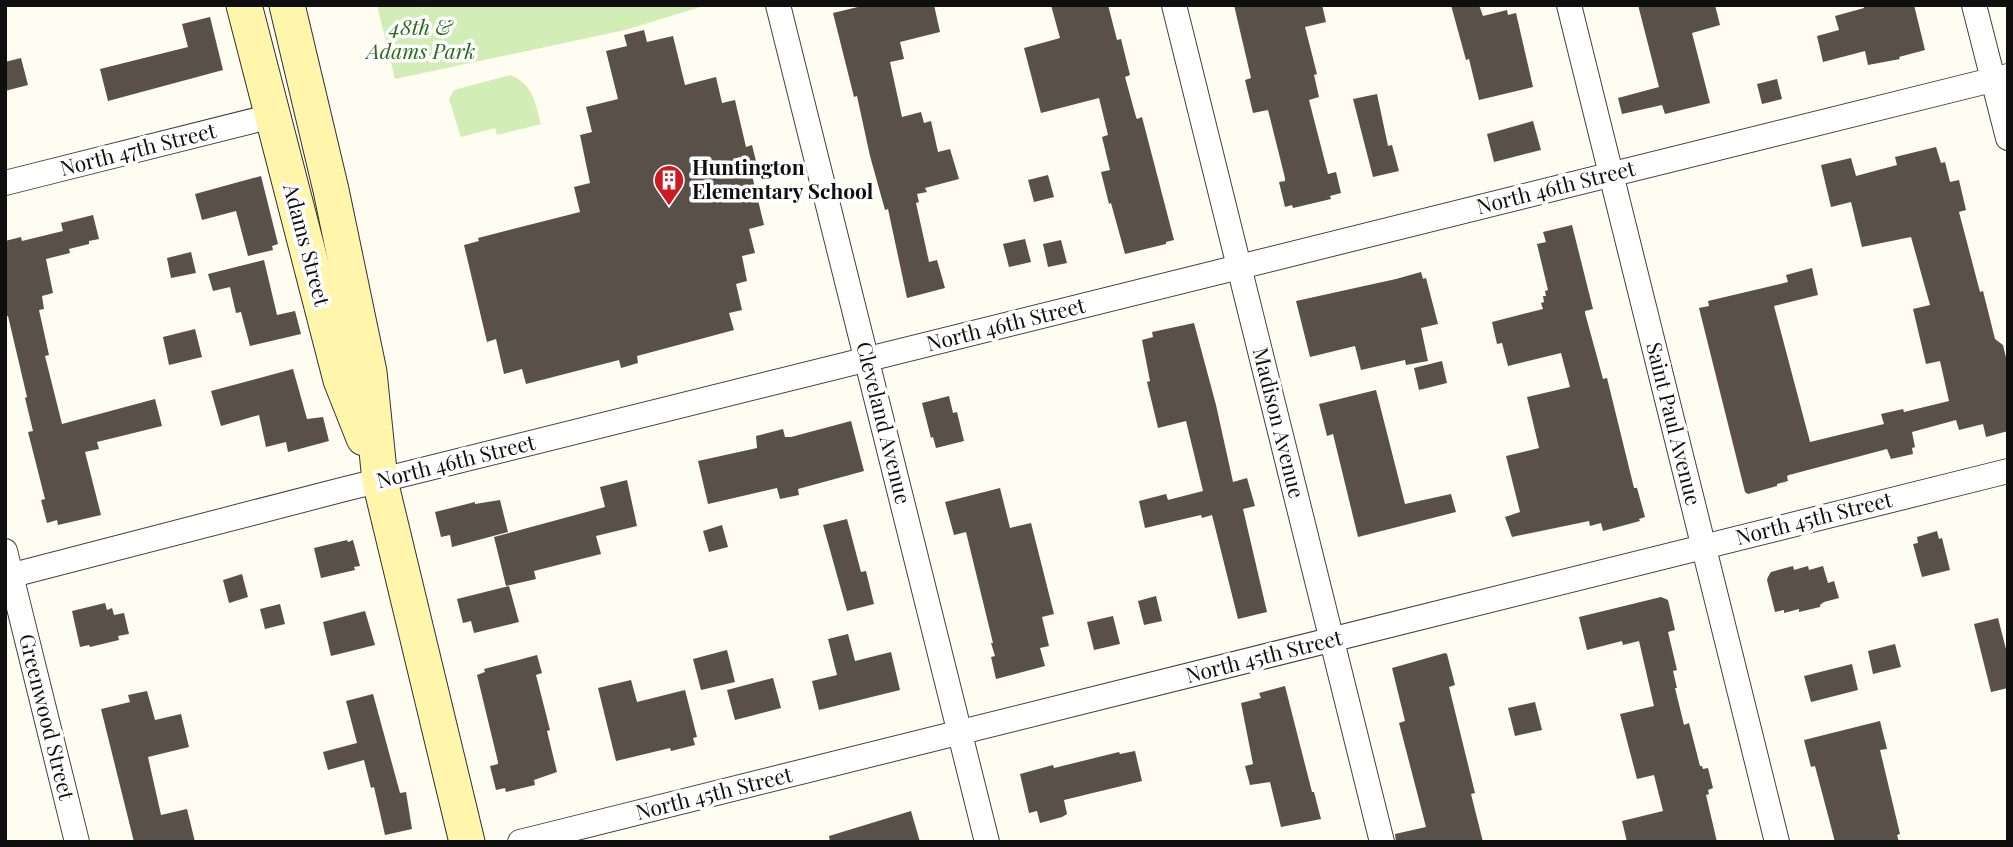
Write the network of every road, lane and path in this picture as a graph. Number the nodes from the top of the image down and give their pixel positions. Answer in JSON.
{"nodes":[{"id":1,"x":244,"y":5,"type":"edge"},
{"id":2,"x":287,"y":5,"type":"edge"},
{"id":3,"x":778,"y":5,"type":"edge"},
{"id":4,"x":1174,"y":5,"type":"edge"},
{"id":5,"x":1569,"y":5,"type":"edge"},
{"id":6,"x":1975,"y":5,"type":"edge"},
{"id":7,"x":2000,"y":78,"type":"edge"},
{"id":8,"x":272,"y":116,"type":"junction"},
{"id":9,"x":2008,"y":138,"type":"edge"},
{"id":10,"x":1611,"y":174,"type":"junction"},
{"id":11,"x":5,"y":183,"type":"edge"},
{"id":12,"x":1239,"y":267,"type":"junction"},
{"id":13,"x":867,"y":360,"type":"junction"},
{"id":14,"x":2008,"y":471,"type":"edge"},
{"id":15,"x":380,"y":481,"type":"junction"},
{"id":16,"x":1703,"y":547,"type":"junction"},
{"id":17,"x":5,"y":551,"type":"edge"},
{"id":18,"x":8,"y":576,"type":"edge"},
{"id":19,"x":1332,"y":640,"type":"junction"},
{"id":20,"x":960,"y":733,"type":"junction"},
{"id":21,"x":76,"y":842,"type":"edge"},
{"id":22,"x":467,"y":842,"type":"edge"},
{"id":23,"x":520,"y":842,"type":"edge"},
{"id":24,"x":987,"y":842,"type":"edge"},
{"id":25,"x":1382,"y":842,"type":"edge"},
{"id":26,"x":1777,"y":842,"type":"edge"}],
"edges":[{"from":1,"to":8,"type":"main road","name":"Adams Street"},
{"from":2,"to":15,"type":"main road","name":"Adams Street"},
{"from":3,"to":13,"type":"street","name":"Cleveland Avenue"},
{"from":4,"to":12,"type":"street","name":"Madison Avenue"},
{"from":5,"to":10,"type":"street","name":"Saint Paul Avenue"},
{"from":6,"to":7,"type":"street"},
{"from":7,"to":9,"type":"street"},
{"from":7,"to":10,"type":"street","name":"North 46th Street"},
{"from":8,"to":11,"type":"street","name":"North 47th Street"},
{"from":8,"to":15,"type":"main road","name":"Adams Street"},
{"from":10,"to":12,"type":"street","name":"North 46th Street"},
{"from":10,"to":16,"type":"street","name":"Saint Paul Avenue"},
{"from":12,"to":13,"type":"street","name":"North 46th Street"},
{"from":12,"to":19,"type":"street","name":"Madison Avenue"},
{"from":13,"to":15,"type":"street","name":"North 46th Street"},
{"from":13,"to":20,"type":"street","name":"Cleveland Avenue"},
{"from":14,"to":16,"type":"street","name":"North 45th Street"},
{"from":15,"to":18,"type":"street","name":"North 46th Street"},
{"from":15,"to":22,"type":"main road","name":"Adams Street"},
{"from":16,"to":19,"type":"street","name":"North 45th Street"},
{"from":16,"to":26,"type":"street","name":"Saint Paul Avenue"},
{"from":17,"to":18,"type":"street","name":"Greenwood Street"},
{"from":18,"to":21,"type":"street","name":"Greenwood Street"},
{"from":19,"to":20,"type":"street","name":"North 45th Street"},
{"from":19,"to":25,"type":"street","name":"Madison Avenue"},
{"from":20,"to":23,"type":"street","name":"North 45th Street"},
{"from":20,"to":24,"type":"street","name":"Cleveland Avenue"}]}
